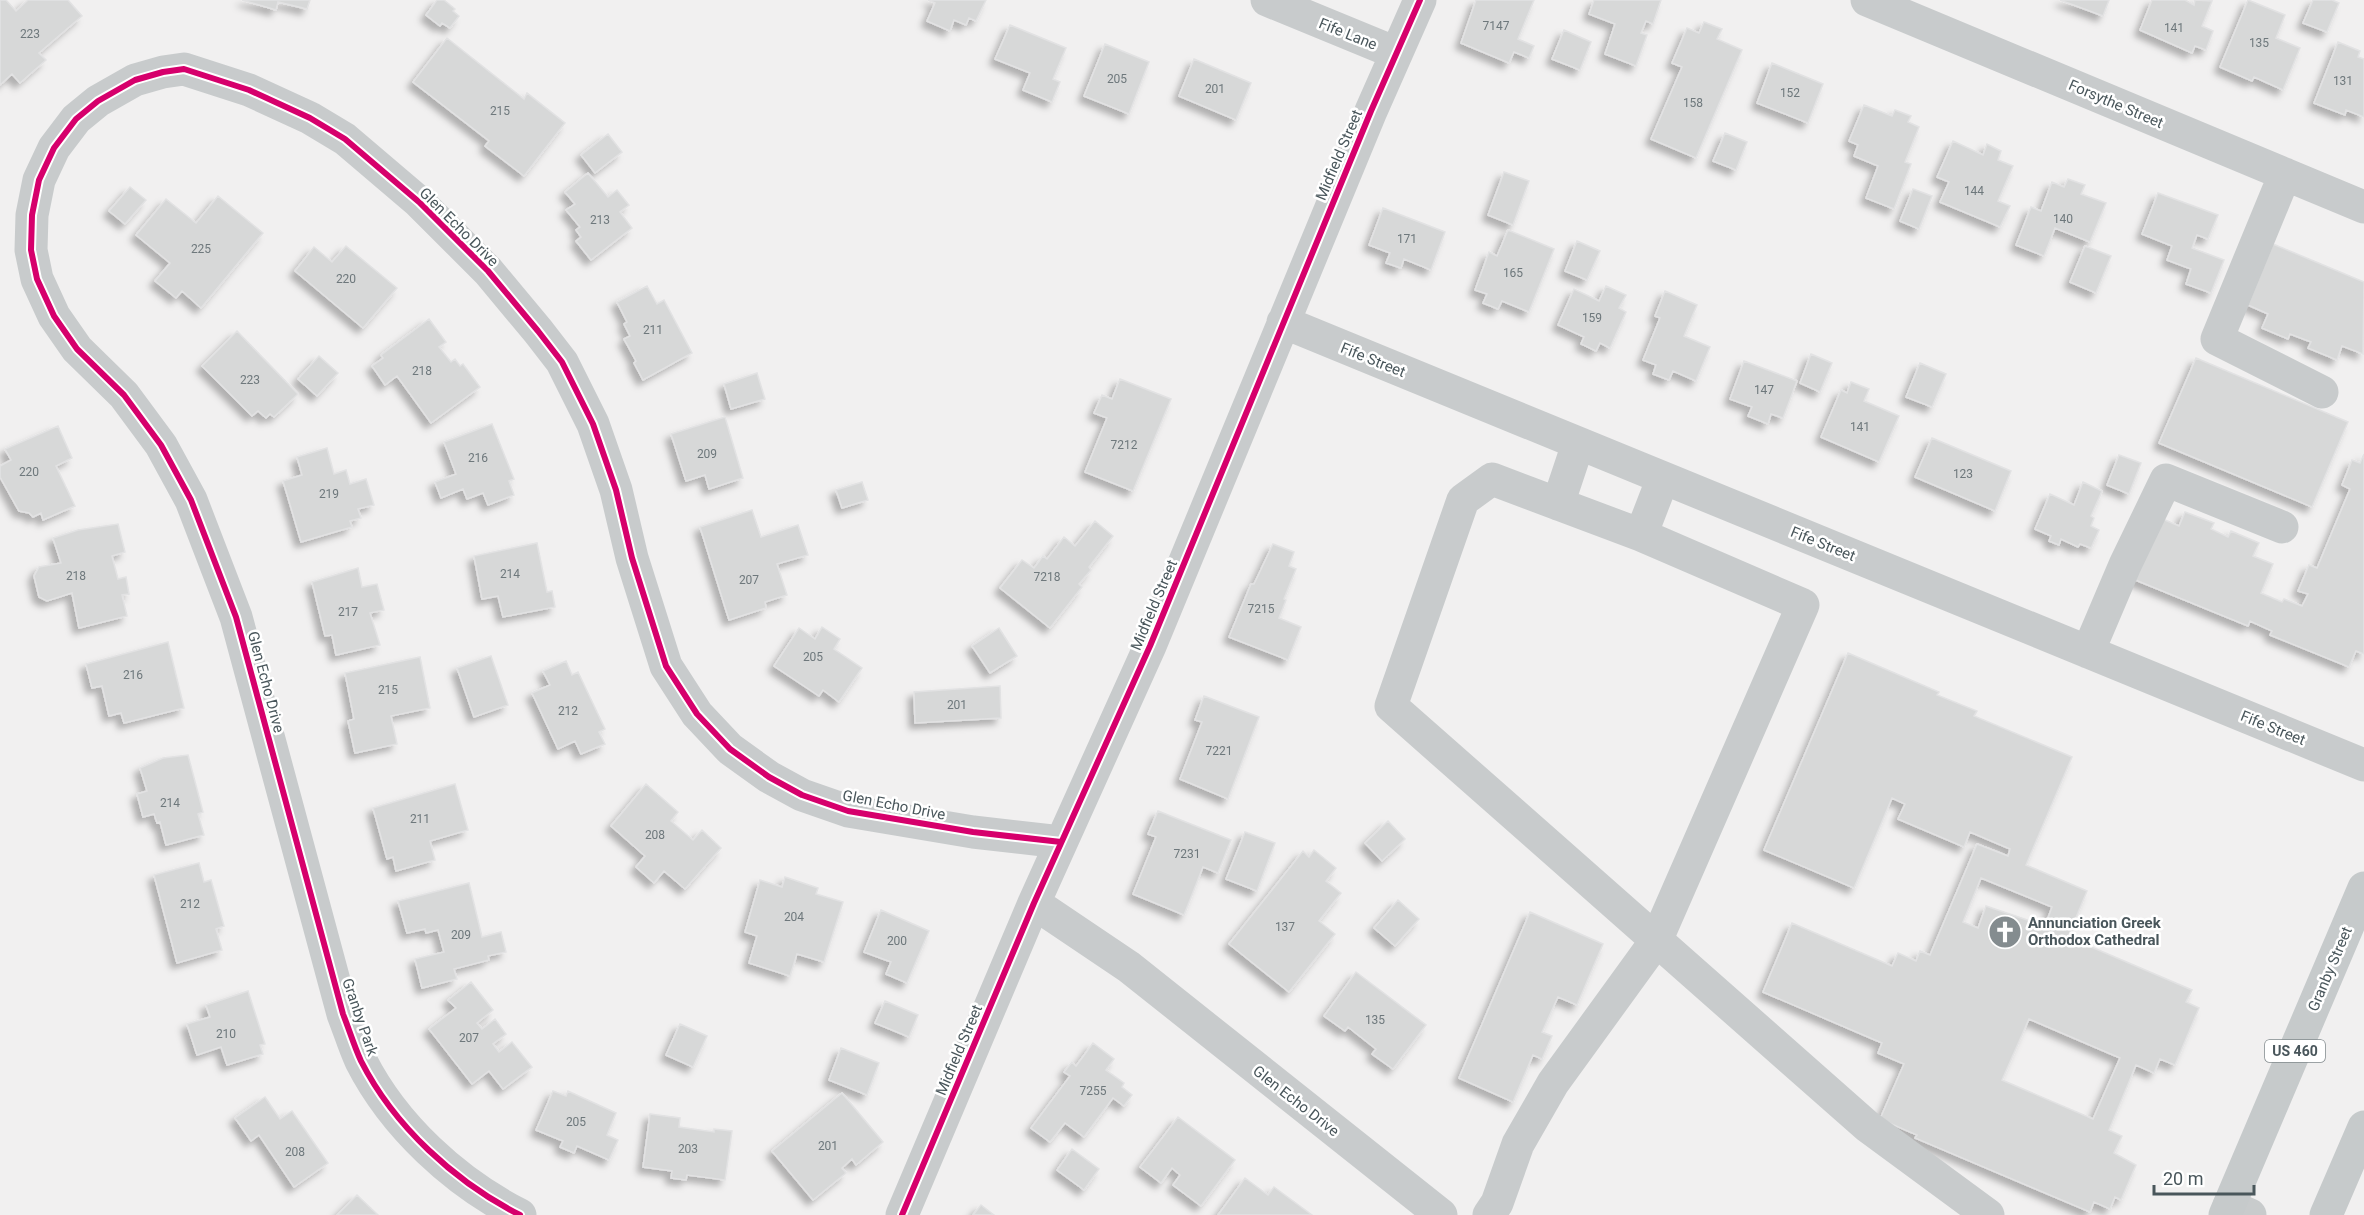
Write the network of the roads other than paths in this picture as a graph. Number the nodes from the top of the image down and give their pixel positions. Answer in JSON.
{"nodes":[{"id":1,"x":1267,"y":0,"type":"edge"},
{"id":2,"x":1420,"y":0,"type":"edge"},
{"id":3,"x":1867,"y":0,"type":"edge"},
{"id":4,"x":1396,"y":54,"type":"junction"},
{"id":5,"x":2285,"y":174,"type":"junction"},
{"id":6,"x":2364,"y":207,"type":"edge"},
{"id":7,"x":1282,"y":322,"type":"junction"},
{"id":8,"x":2322,"y":392,"type":"dead end"},
{"id":9,"x":1578,"y":444,"type":"junction"},
{"id":10,"x":1663,"y":478,"type":"junction"},
{"id":11,"x":1558,"y":504,"type":"junction"},
{"id":12,"x":2282,"y":527,"type":"dead end"},
{"id":13,"x":1641,"y":535,"type":"junction"},
{"id":14,"x":2088,"y":652,"type":"junction"},
{"id":15,"x":2364,"y":765,"type":"edge"},
{"id":16,"x":295,"y":834,"type":"joint"},
{"id":17,"x":1061,"y":842,"type":"junction"},
{"id":18,"x":2364,"y":888,"type":"edge"},
{"id":19,"x":1034,"y":903,"type":"junction"},
{"id":20,"x":1656,"y":940,"type":"junction"},
{"id":21,"x":2361,"y":1144,"type":"edge"},
{"id":22,"x":2235,"y":1212,"type":"edge"},
{"id":23,"x":520,"y":1215,"type":"edge"},
{"id":24,"x":902,"y":1215,"type":"edge"},
{"id":25,"x":1441,"y":1215,"type":"edge"},
{"id":26,"x":1490,"y":1215,"type":"edge"},
{"id":27,"x":1988,"y":1215,"type":"edge"},
{"id":28,"x":2326,"y":1215,"type":"edge"}],
"edges":[{"from":1,"to":4,"type":"street","name":"Fife Lane"},
{"from":2,"to":4,"type":"street","name":"Midfield Street"},
{"from":3,"to":5,"type":"street","name":"Forsythe Street"},
{"from":4,"to":7,"type":"street","name":"Midfield Street"},
{"from":5,"to":6,"type":"street","name":"Forsythe Street"},
{"from":5,"to":8,"type":"street"},
{"from":7,"to":9,"type":"street","name":"Fife Street"},
{"from":7,"to":17,"type":"street","name":"Midfield Street"},
{"from":9,"to":10,"type":"street","name":"Fife Street"},
{"from":9,"to":11,"type":"street"},
{"from":10,"to":13,"type":"street"},
{"from":10,"to":14,"type":"street","name":"Fife Street"},
{"from":11,"to":13,"type":"street"},
{"from":11,"to":20,"type":"street"},
{"from":12,"to":14,"type":"street"},
{"from":13,"to":20,"type":"street"},
{"from":14,"to":15,"type":"street","name":"Fife Street"},
{"from":16,"to":17,"type":"street","name":"Glen Echo Drive"},
{"from":16,"to":23,"type":"street","name":"Granby Park"},
{"from":17,"to":19,"type":"street","name":"Midfield Street"},
{"from":18,"to":22,"type":"main road","name":"Granby Street","number":"US 460"},
{"from":19,"to":24,"type":"street","name":"Midfield Street"},
{"from":19,"to":25,"type":"street","name":"Glen Echo Drive"},
{"from":20,"to":26,"type":"street"},
{"from":20,"to":27,"type":"street"},
{"from":21,"to":28,"type":"main road"}]}
